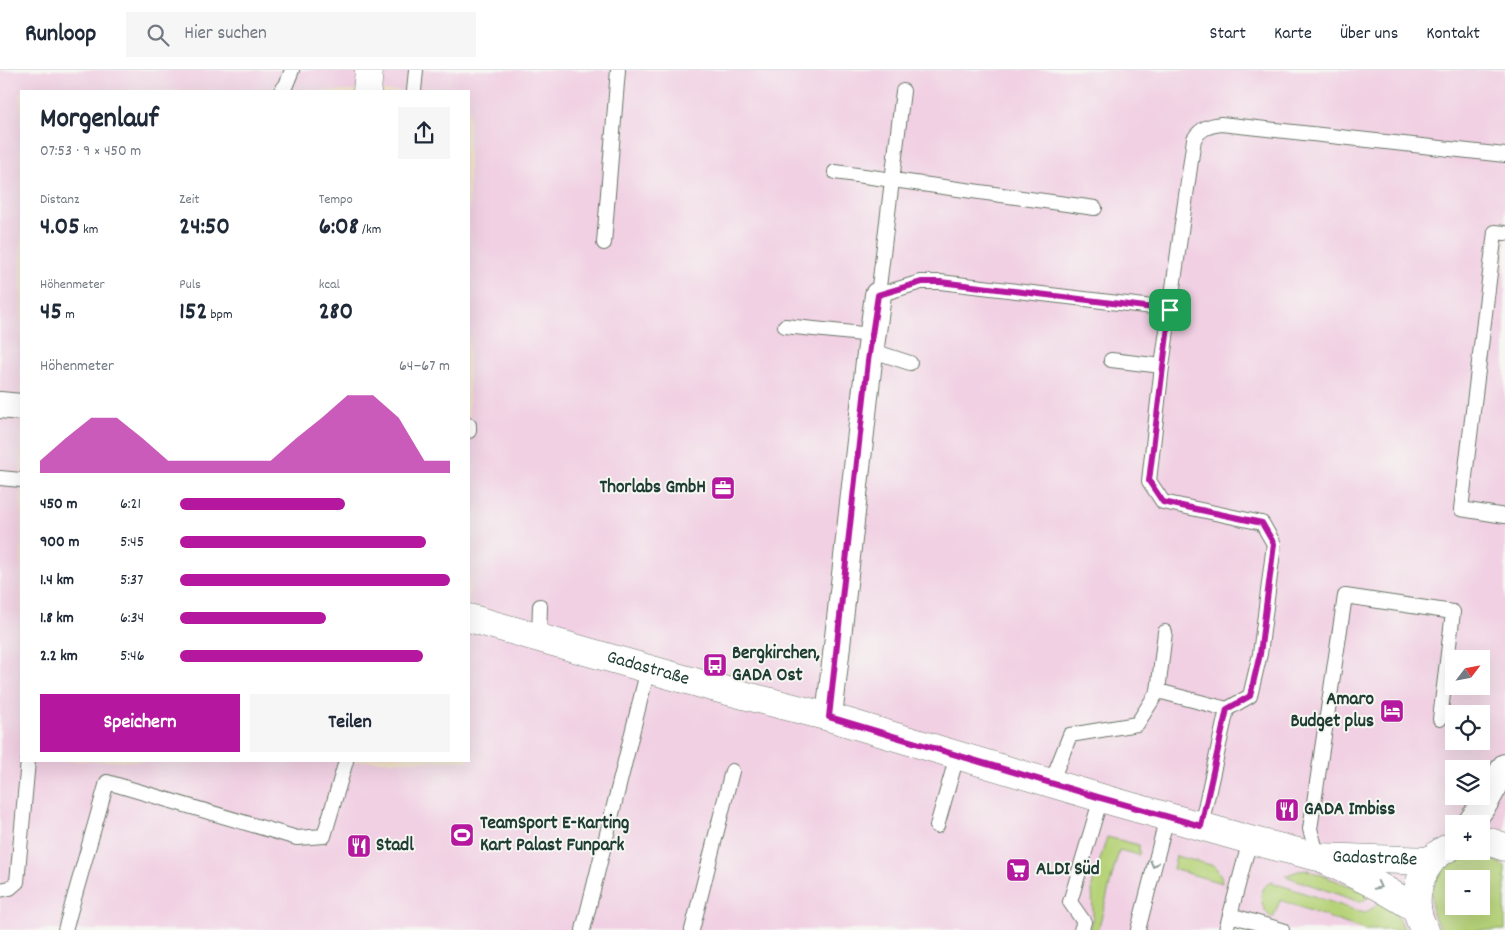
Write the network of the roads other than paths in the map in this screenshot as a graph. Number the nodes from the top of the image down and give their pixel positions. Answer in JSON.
{"nodes":[{"id":1,"x":292,"y":70,"type":"edge"},
{"id":2,"x":369,"y":70,"type":"edge"},
{"id":3,"x":416,"y":70,"type":"edge"},
{"id":4,"x":618,"y":70,"type":"edge"},
{"id":5,"x":282,"y":90,"type":"edge"},
{"id":6,"x":367,"y":90,"type":"edge"},
{"id":7,"x":414,"y":90,"type":"edge"},
{"id":8,"x":903,"y":91,"type":"dead end"},
{"id":9,"x":1505,"y":155,"type":"edge"},
{"id":10,"x":836,"y":172,"type":"dead end"},
{"id":11,"x":892,"y":179,"type":"junction"},
{"id":12,"x":1095,"y":208,"type":"dead end"},
{"id":13,"x":1505,"y":233,"type":"edge"},
{"id":14,"x":604,"y":243,"type":"dead end"},
{"id":15,"x":878,"y":295,"type":"junction"},
{"id":16,"x":1170,"y":310,"type":"junction"},
{"id":17,"x":785,"y":326,"type":"dead end"},
{"id":18,"x":871,"y":343,"type":"junction"},
{"id":19,"x":1111,"y":360,"type":"dead end"},
{"id":20,"x":910,"y":363,"type":"dead end"},
{"id":21,"x":1162,"y":366,"type":"junction"},
{"id":22,"x":0,"y":404,"type":"edge"},
{"id":23,"x":20,"y":406,"type":"edge"},
{"id":24,"x":0,"y":478,"type":"edge"},
{"id":25,"x":20,"y":480,"type":"edge"},
{"id":26,"x":1505,"y":516,"type":"edge"},
{"id":27,"x":540,"y":606,"type":"dead end"},
{"id":28,"x":470,"y":618,"type":"edge"},
{"id":29,"x":1165,"y":632,"type":"dead end"},
{"id":30,"x":538,"y":638,"type":"junction"},
{"id":31,"x":648,"y":669,"type":"junction"},
{"id":32,"x":1158,"y":691,"type":"junction"},
{"id":33,"x":1227,"y":709,"type":"junction"},
{"id":34,"x":829,"y":717,"type":"junction"},
{"id":35,"x":1440,"y":719,"type":"dead end"},
{"id":36,"x":957,"y":756,"type":"junction"},
{"id":37,"x":28,"y":762,"type":"edge"},
{"id":38,"x":346,"y":762,"type":"edge"},
{"id":39,"x":1505,"y":766,"type":"edge"},
{"id":40,"x":732,"y":771,"type":"dead end"},
{"id":41,"x":1051,"y":783,"type":"junction"},
{"id":42,"x":1101,"y":798,"type":"junction"},
{"id":43,"x":1476,"y":815,"type":"edge"},
{"id":44,"x":1167,"y":817,"type":"junction"},
{"id":45,"x":937,"y":826,"type":"dead end"},
{"id":46,"x":1201,"y":826,"type":"junction"},
{"id":47,"x":1250,"y":840,"type":"junction"},
{"id":48,"x":1490,"y":842,"type":"edge"},
{"id":49,"x":1505,"y":847,"type":"edge"},
{"id":50,"x":1445,"y":850,"type":"edge"},
{"id":51,"x":1318,"y":857,"type":"junction"},
{"id":52,"x":1431,"y":861,"type":"junction"},
{"id":53,"x":0,"y":890,"type":"edge"},
{"id":54,"x":1230,"y":915,"type":"junction"},
{"id":55,"x":1421,"y":919,"type":"edge"},
{"id":56,"x":65,"y":930,"type":"edge"},
{"id":57,"x":583,"y":930,"type":"edge"},
{"id":58,"x":692,"y":930,"type":"edge"},
{"id":59,"x":1081,"y":930,"type":"edge"},
{"id":60,"x":1138,"y":930,"type":"edge"},
{"id":61,"x":1226,"y":930,"type":"edge"},
{"id":62,"x":1282,"y":930,"type":"edge"}],
"edges":[{"from":1,"to":5,"type":"lane"},
{"from":2,"to":6,"type":"street"},
{"from":3,"to":7,"type":"lane"},
{"from":4,"to":14,"type":"lane"},
{"from":8,"to":11,"type":"lane"},
{"from":9,"to":16,"type":"lane"},
{"from":10,"to":11,"type":"lane"},
{"from":11,"to":12,"type":"lane"},
{"from":11,"to":15,"type":"lane"},
{"from":13,"to":26,"type":"lane"},
{"from":15,"to":16,"type":"lane"},
{"from":15,"to":18,"type":"street"},
{"from":16,"to":21,"type":"lane"},
{"from":17,"to":18,"type":"lane"},
{"from":18,"to":20,"type":"lane"},
{"from":18,"to":34,"type":"street"},
{"from":19,"to":21,"type":"lane"},
{"from":21,"to":33,"type":"lane"},
{"from":22,"to":23,"type":"street"},
{"from":24,"to":25,"type":"lane"},
{"from":27,"to":30,"type":"lane"},
{"from":28,"to":30,"type":"street","name":"Gadastraße"},
{"from":29,"to":32,"type":"lane"},
{"from":30,"to":31,"type":"street","name":"Gadastraße"},
{"from":31,"to":34,"type":"street","name":"Gadastraße"},
{"from":31,"to":57,"type":"lane"},
{"from":32,"to":33,"type":"lane"},
{"from":32,"to":41,"type":"lane"},
{"from":33,"to":46,"type":"lane"},
{"from":34,"to":36,"type":"street","name":"Gadastraße"},
{"from":35,"to":51,"type":"lane"},
{"from":36,"to":41,"type":"street","name":"Gadastraße"},
{"from":36,"to":45,"type":"lane"},
{"from":37,"to":53,"type":"lane"},
{"from":38,"to":56,"type":"lane"},
{"from":39,"to":43,"type":"street"},
{"from":40,"to":58,"type":"lane"},
{"from":41,"to":42,"type":"street","name":"Gadastraße"},
{"from":42,"to":44,"type":"street","name":"Gadastraße"},
{"from":42,"to":59,"type":"lane"},
{"from":44,"to":46,"type":"street","name":"Gadastraße"},
{"from":44,"to":60,"type":"lane","one_way":true},
{"from":46,"to":47,"type":"street","name":"Gadastraße"},
{"from":47,"to":51,"type":"street","name":"Gadastraße"},
{"from":47,"to":54,"type":"lane"},
{"from":48,"to":49,"type":"street"},
{"from":50,"to":52,"type":"street"},
{"from":51,"to":52,"type":"street","name":"Gadastraße"},
{"from":51,"to":55,"type":"street","name":"Gadastraße","one_way":true},
{"from":52,"to":55,"type":"street"},
{"from":54,"to":61,"type":"lane"},
{"from":54,"to":62,"type":"lane"}]}
